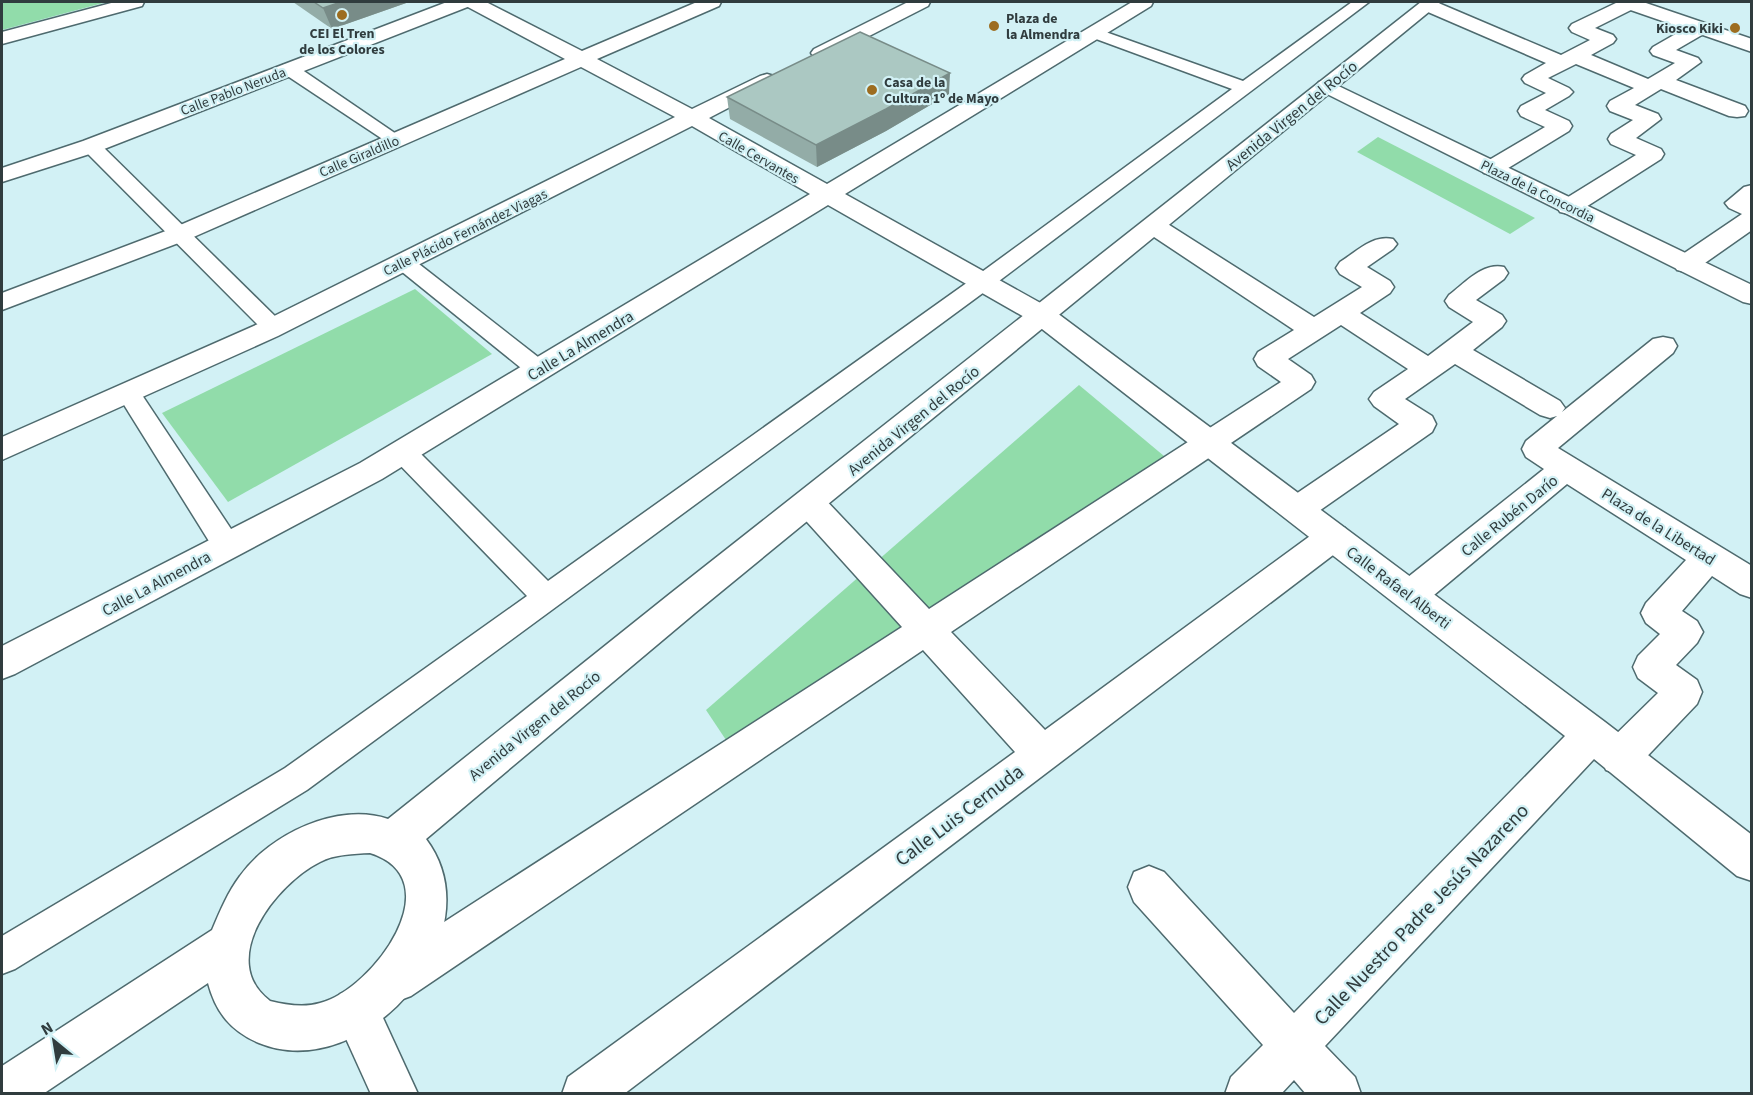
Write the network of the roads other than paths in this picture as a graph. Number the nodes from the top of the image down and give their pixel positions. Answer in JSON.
{"nodes":[{"id":1,"x":135,"y":2,"type":"edge"},
{"id":2,"x":464,"y":2,"type":"edge"},
{"id":3,"x":473,"y":2,"type":"edge"},
{"id":4,"x":712,"y":2,"type":"edge"},
{"id":5,"x":921,"y":2,"type":"edge"},
{"id":6,"x":1144,"y":2,"type":"edge"},
{"id":7,"x":1360,"y":2,"type":"edge"},
{"id":8,"x":1628,"y":2,"type":"edge"},
{"id":9,"x":1430,"y":3,"type":"edge"},
{"id":10,"x":1700,"y":28,"type":"junction"},
{"id":11,"x":1094,"y":33,"type":"junction"},
{"id":12,"x":2,"y":38,"type":"edge"},
{"id":13,"x":1752,"y":46,"type":"edge"},
{"id":14,"x":583,"y":59,"type":"junction"},
{"id":15,"x":1569,"y":59,"type":"junction"},
{"id":16,"x":289,"y":69,"type":"junction"},
{"id":17,"x":1655,"y":84,"type":"junction"},
{"id":18,"x":1326,"y":86,"type":"junction"},
{"id":19,"x":1243,"y":87,"type":"junction"},
{"id":20,"x":1737,"y":111,"type":"dead end"},
{"id":21,"x":693,"y":118,"type":"junction"},
{"id":22,"x":396,"y":140,"type":"junction"},
{"id":23,"x":91,"y":146,"type":"junction"},
{"id":24,"x":1492,"y":168,"type":"junction"},
{"id":25,"x":2,"y":176,"type":"edge"},
{"id":26,"x":1752,"y":192,"type":"edge"},
{"id":27,"x":827,"y":196,"type":"junction"},
{"id":28,"x":1569,"y":207,"type":"junction"},
{"id":29,"x":1752,"y":209,"type":"edge"},
{"id":30,"x":1752,"y":218,"type":"edge"},
{"id":31,"x":1154,"y":226,"type":"junction"},
{"id":32,"x":180,"y":234,"type":"junction"},
{"id":33,"x":1384,"y":244,"type":"dead end"},
{"id":34,"x":403,"y":262,"type":"junction"},
{"id":35,"x":1686,"y":264,"type":"junction"},
{"id":36,"x":1495,"y":273,"type":"dead end"},
{"id":37,"x":983,"y":282,"type":"junction"},
{"id":38,"x":1752,"y":296,"type":"edge"},
{"id":39,"x":2,"y":302,"type":"edge"},
{"id":40,"x":1341,"y":313,"type":"junction"},
{"id":41,"x":1043,"y":316,"type":"junction"},
{"id":42,"x":273,"y":327,"type":"junction"},
{"id":43,"x":1314,"y":330,"type":"junction"},
{"id":44,"x":1663,"y":346,"type":"dead end"},
{"id":45,"x":1454,"y":351,"type":"junction"},
{"id":46,"x":1428,"y":369,"type":"junction"},
{"id":47,"x":539,"y":370,"type":"junction"},
{"id":48,"x":128,"y":392,"type":"junction"},
{"id":49,"x":1550,"y":408,"type":"dead end"},
{"id":50,"x":1210,"y":442,"type":"junction"},
{"id":51,"x":2,"y":449,"type":"edge"},
{"id":52,"x":403,"y":452,"type":"junction"},
{"id":53,"x":1566,"y":468,"type":"junction"},
{"id":54,"x":809,"y":503,"type":"junction"},
{"id":55,"x":1298,"y":509,"type":"junction"},
{"id":56,"x":1334,"y":537,"type":"junction"},
{"id":57,"x":227,"y":546,"type":"junction"},
{"id":58,"x":1709,"y":557,"type":"junction"},
{"id":59,"x":1752,"y":584,"type":"edge"},
{"id":60,"x":1410,"y":596,"type":"junction"},
{"id":61,"x":546,"y":597,"type":"junction"},
{"id":62,"x":926,"y":629,"type":"junction"},
{"id":63,"x":2,"y":663,"type":"edge"},
{"id":64,"x":1606,"y":745,"type":"junction"},
{"id":65,"x":1042,"y":754,"type":"junction"},
{"id":66,"x":394,"y":840,"type":"junction"},
{"id":67,"x":1752,"y":861,"type":"edge"},
{"id":68,"x":1149,"y":887,"type":"dead end"},
{"id":69,"x":229,"y":944,"type":"junction"},
{"id":70,"x":2,"y":956,"type":"edge"},
{"id":71,"x":373,"y":997,"type":"junction"},
{"id":72,"x":1295,"y":1046,"type":"junction"},
{"id":73,"x":2,"y":1093,"type":"edge"},
{"id":74,"x":395,"y":1094,"type":"edge"},
{"id":75,"x":585,"y":1094,"type":"edge"},
{"id":76,"x":1248,"y":1094,"type":"edge"},
{"id":77,"x":1338,"y":1094,"type":"edge"}],
"edges":[{"from":1,"to":12,"type":"street"},
{"from":2,"to":16,"type":"street","name":"Calle Pablo Neruda"},
{"from":3,"to":14,"type":"street","name":"Calle Cervantes"},
{"from":4,"to":14,"type":"street","name":"Calle Giraldillo"},
{"from":5,"to":21,"type":"street","name":"Calle Plácido Fernández Viagas"},
{"from":6,"to":11,"type":"street","name":"Calle La Almendra"},
{"from":7,"to":19,"type":"lane"},
{"from":8,"to":10,"type":"street"},
{"from":8,"to":15,"type":"street"},
{"from":9,"to":15,"type":"street"},
{"from":9,"to":18,"type":"street","name":"Avenida Virgen del Rocío"},
{"from":10,"to":13,"type":"street"},
{"from":10,"to":17,"type":"street"},
{"from":11,"to":19,"type":"lane"},
{"from":11,"to":27,"type":"street","name":"Calle La Almendra"},
{"from":14,"to":21,"type":"street","name":"Calle Cervantes"},
{"from":14,"to":22,"type":"street","name":"Calle Giraldillo"},
{"from":15,"to":17,"type":"street"},
{"from":15,"to":24,"type":"street"},
{"from":16,"to":22,"type":"lane"},
{"from":16,"to":23,"type":"street","name":"Calle Pablo Neruda"},
{"from":17,"to":20,"type":"street"},
{"from":17,"to":28,"type":"street"},
{"from":18,"to":24,"type":"street","name":"Plaza de la Concordia"},
{"from":18,"to":31,"type":"street","name":"Avenida Virgen del Rocío"},
{"from":19,"to":37,"type":"lane"},
{"from":21,"to":27,"type":"street","name":"Calle Cervantes"},
{"from":21,"to":34,"type":"street","name":"Calle Plácido Fernández Viagas"},
{"from":22,"to":32,"type":"street","name":"Calle Giraldillo"},
{"from":23,"to":25,"type":"street","name":"Calle Pablo Neruda"},
{"from":23,"to":32,"type":"lane"},
{"from":24,"to":28,"type":"street","name":"Plaza de la Concordia"},
{"from":26,"to":29,"type":"street"},
{"from":27,"to":37,"type":"street","name":"Calle Cervantes"},
{"from":27,"to":47,"type":"street","name":"Calle La Almendra"},
{"from":28,"to":35,"type":"street","name":"Plaza de la Concordia"},
{"from":30,"to":35,"type":"street"},
{"from":31,"to":41,"type":"street","name":"Avenida Virgen del Rocío"},
{"from":31,"to":43,"type":"street"},
{"from":32,"to":39,"type":"street","name":"Calle Giraldillo"},
{"from":32,"to":42,"type":"lane"},
{"from":33,"to":40,"type":"street"},
{"from":34,"to":42,"type":"street","name":"Calle Plácido Fernández Viagas"},
{"from":34,"to":47,"type":"lane"},
{"from":35,"to":38,"type":"street","name":"Plaza de la Concordia"},
{"from":36,"to":45,"type":"street"},
{"from":37,"to":41,"type":"street","name":"Calle Cervantes"},
{"from":37,"to":61,"type":"lane"},
{"from":40,"to":43,"type":"street"},
{"from":40,"to":46,"type":"street"},
{"from":41,"to":50,"type":"street","name":"Calle Rafael Alberti"},
{"from":41,"to":54,"type":"street","name":"Avenida Virgen del Rocío"},
{"from":42,"to":48,"type":"street","name":"Calle Plácido Fernández Viagas"},
{"from":43,"to":50,"type":"street"},
{"from":44,"to":53,"type":"street","name":"Calle Rubén Darío"},
{"from":45,"to":46,"type":"street"},
{"from":45,"to":49,"type":"street"},
{"from":46,"to":55,"type":"street"},
{"from":47,"to":52,"type":"street","name":"Calle La Almendra"},
{"from":48,"to":51,"type":"street","name":"Calle Plácido Fernández Viagas"},
{"from":48,"to":57,"type":"lane"},
{"from":50,"to":55,"type":"street","name":"Calle Rafael Alberti"},
{"from":50,"to":62,"type":"street"},
{"from":52,"to":57,"type":"street","name":"Calle La Almendra"},
{"from":52,"to":61,"type":"lane"},
{"from":53,"to":58,"type":"street","name":"Plaza de la Libertad"},
{"from":53,"to":60,"type":"street","name":"Calle Rubén Darío"},
{"from":54,"to":62,"type":"street"},
{"from":54,"to":66,"type":"street","name":"Avenida Virgen del Rocío"},
{"from":55,"to":56,"type":"street","name":"Calle Rafael Alberti"},
{"from":56,"to":60,"type":"street","name":"Calle Rafael Alberti"},
{"from":56,"to":65,"type":"street","name":"Calle Luis Cernuda"},
{"from":57,"to":63,"type":"street","name":"Calle La Almendra"},
{"from":58,"to":59,"type":"street","name":"Plaza de la Libertad"},
{"from":58,"to":64,"type":"street","name":"Calle Nuestro Padre Jesús Nazareno"},
{"from":60,"to":64,"type":"street","name":"Calle Rafael Alberti"},
{"from":61,"to":70,"type":"lane"},
{"from":62,"to":65,"type":"street"},
{"from":62,"to":71,"type":"street"},
{"from":64,"to":67,"type":"street","name":"Calle Rafael Alberti"},
{"from":64,"to":72,"type":"street","name":"Calle Nuestro Padre Jesús Nazareno"},
{"from":65,"to":75,"type":"street","name":"Calle Luis Cernuda"},
{"from":66,"to":69,"type":"street"},
{"from":66,"to":71,"type":"street"},
{"from":68,"to":72,"type":"street"},
{"from":69,"to":71,"type":"street"},
{"from":69,"to":73,"type":"street"},
{"from":71,"to":74,"type":"street"},
{"from":72,"to":76,"type":"street","name":"Calle Nuestro Padre Jesús Nazareno"},
{"from":72,"to":77,"type":"street"}]}
